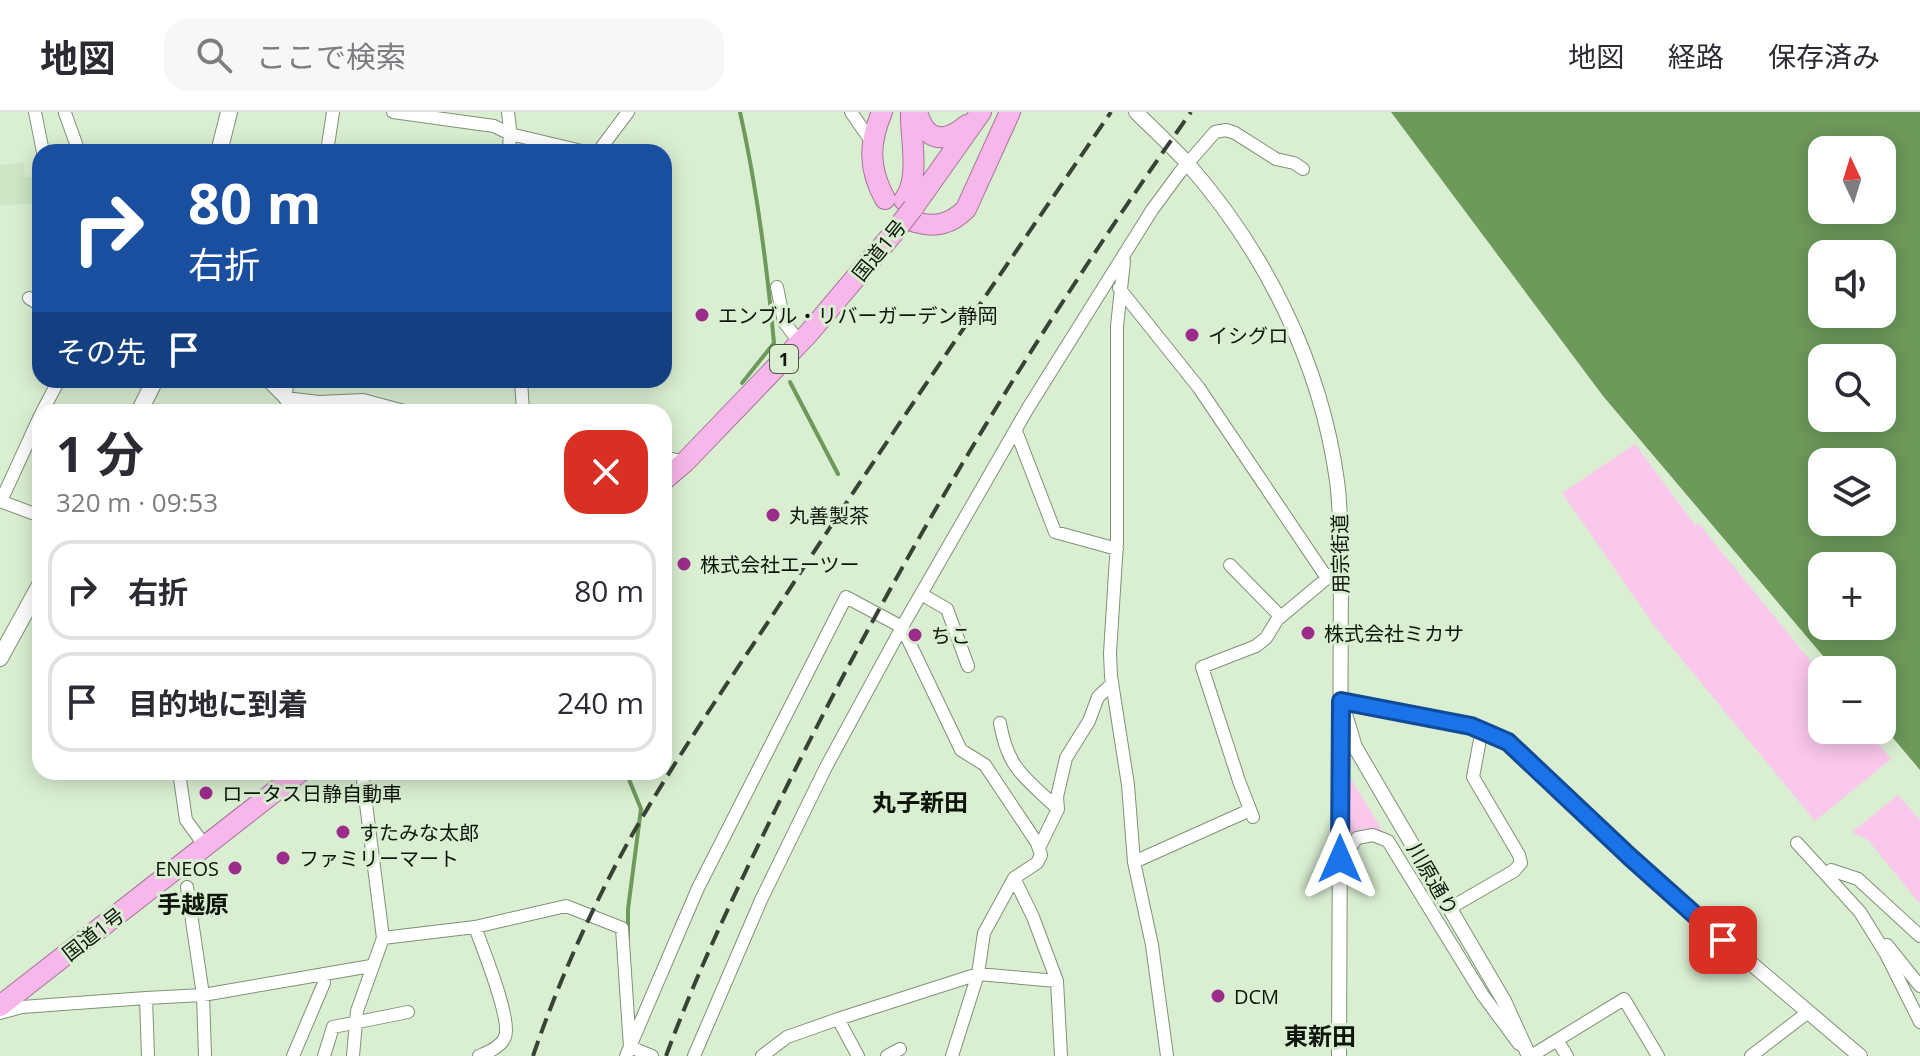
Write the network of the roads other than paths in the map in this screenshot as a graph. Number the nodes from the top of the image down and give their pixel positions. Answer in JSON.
{"nodes":[{"id":1,"x":35,"y":112,"type":"edge"},
{"id":2,"x":229,"y":112,"type":"edge"},
{"id":3,"x":333,"y":112,"type":"edge"},
{"id":4,"x":393,"y":112,"type":"edge"},
{"id":5,"x":508,"y":112,"type":"edge"},
{"id":6,"x":628,"y":112,"type":"edge"},
{"id":7,"x":851,"y":112,"type":"edge"},
{"id":8,"x":882,"y":112,"type":"edge"},
{"id":9,"x":911,"y":112,"type":"edge"},
{"id":10,"x":917,"y":112,"type":"edge"},
{"id":11,"x":1010,"y":112,"type":"edge"},
{"id":12,"x":1136,"y":112,"type":"edge"},
{"id":13,"x":65,"y":113,"type":"edge"},
{"id":14,"x":428,"y":114,"type":"edge"},
{"id":15,"x":978,"y":116,"type":"edge"},
{"id":16,"x":510,"y":134,"type":"junction"},
{"id":17,"x":871,"y":141,"type":"junction"},
{"id":18,"x":41,"y":144,"type":"edge"},
{"id":19,"x":76,"y":144,"type":"edge"},
{"id":20,"x":221,"y":144,"type":"edge"},
{"id":21,"x":328,"y":144,"type":"edge"},
{"id":22,"x":509,"y":144,"type":"edge"},
{"id":23,"x":552,"y":144,"type":"edge"},
{"id":24,"x":604,"y":144,"type":"edge"},
{"id":25,"x":1188,"y":164,"type":"junction"},
{"id":26,"x":1303,"y":169,"type":"dead end"},
{"id":27,"x":900,"y":213,"type":"junction"},
{"id":28,"x":1125,"y":253,"type":"junction"},
{"id":29,"x":777,"y":287,"type":"dead end"},
{"id":30,"x":1119,"y":288,"type":"junction"},
{"id":31,"x":794,"y":335,"type":"junction"},
{"id":32,"x":275,"y":388,"type":"edge"},
{"id":33,"x":287,"y":388,"type":"edge"},
{"id":34,"x":752,"y":394,"type":"junction"},
{"id":35,"x":285,"y":398,"type":"junction"},
{"id":36,"x":288,"y":404,"type":"edge"},
{"id":37,"x":378,"y":404,"type":"edge"},
{"id":38,"x":1016,"y":431,"type":"junction"},
{"id":39,"x":32,"y":434,"type":"edge"},
{"id":40,"x":672,"y":459,"type":"edge"},
{"id":41,"x":685,"y":462,"type":"junction"},
{"id":42,"x":672,"y":473,"type":"edge"},
{"id":43,"x":1,"y":501,"type":"edge"},
{"id":44,"x":32,"y":513,"type":"edge"},
{"id":45,"x":1117,"y":549,"type":"junction"},
{"id":46,"x":1230,"y":565,"type":"dead end"},
{"id":47,"x":1341,"y":567,"type":"junction"},
{"id":48,"x":1327,"y":578,"type":"junction"},
{"id":49,"x":921,"y":594,"type":"junction"},
{"id":50,"x":32,"y":600,"type":"edge"},
{"id":51,"x":1281,"y":617,"type":"junction"},
{"id":52,"x":902,"y":627,"type":"junction"},
{"id":53,"x":0,"y":658,"type":"edge"},
{"id":54,"x":968,"y":666,"type":"dead end"},
{"id":55,"x":1112,"y":684,"type":"junction"},
{"id":56,"x":1341,"y":701,"type":"junction"},
{"id":57,"x":1000,"y":723,"type":"dead end"},
{"id":58,"x":1482,"y":729,"type":"junction"},
{"id":59,"x":180,"y":780,"type":"edge"},
{"id":60,"x":290,"y":780,"type":"edge"},
{"id":61,"x":363,"y":780,"type":"edge"},
{"id":62,"x":1058,"y":809,"type":"junction"},
{"id":63,"x":1797,"y":843,"type":"dead end"},
{"id":64,"x":205,"y":846,"type":"junction"},
{"id":65,"x":1039,"y":848,"type":"junction"},
{"id":66,"x":1134,"y":862,"type":"junction"},
{"id":67,"x":1826,"y":874,"type":"junction"},
{"id":68,"x":1014,"y":878,"type":"junction"},
{"id":69,"x":187,"y":887,"type":"dead end"},
{"id":70,"x":1450,"y":908,"type":"junction"},
{"id":71,"x":1860,"y":912,"type":"junction"},
{"id":72,"x":475,"y":927,"type":"junction"},
{"id":73,"x":1920,"y":936,"type":"edge"},
{"id":74,"x":383,"y":938,"type":"junction"},
{"id":75,"x":371,"y":966,"type":"junction"},
{"id":76,"x":323,"y":974,"type":"junction"},
{"id":77,"x":978,"y":974,"type":"junction"},
{"id":78,"x":1057,"y":981,"type":"junction"},
{"id":79,"x":1339,"y":986,"type":"junction"},
{"id":80,"x":1920,"y":986,"type":"edge"},
{"id":81,"x":203,"y":995,"type":"junction"},
{"id":82,"x":146,"y":998,"type":"junction"},
{"id":83,"x":0,"y":1006,"type":"edge"},
{"id":84,"x":408,"y":1012,"type":"dead end"},
{"id":85,"x":0,"y":1013,"type":"edge"},
{"id":86,"x":1807,"y":1013,"type":"junction"},
{"id":87,"x":838,"y":1019,"type":"junction"},
{"id":88,"x":1920,"y":1022,"type":"edge"},
{"id":89,"x":355,"y":1025,"type":"junction"},
{"id":90,"x":1557,"y":1040,"type":"junction"},
{"id":91,"x":900,"y":1049,"type":"dead end"},
{"id":92,"x":628,"y":1052,"type":"edge"},
{"id":93,"x":769,"y":1054,"type":"edge"},
{"id":94,"x":148,"y":1056,"type":"edge"},
{"id":95,"x":205,"y":1056,"type":"edge"},
{"id":96,"x":293,"y":1056,"type":"edge"},
{"id":97,"x":324,"y":1056,"type":"edge"},
{"id":98,"x":353,"y":1056,"type":"edge"},
{"id":99,"x":479,"y":1056,"type":"edge"},
{"id":100,"x":652,"y":1056,"type":"edge"},
{"id":101,"x":694,"y":1056,"type":"edge"},
{"id":102,"x":858,"y":1056,"type":"edge"},
{"id":103,"x":887,"y":1056,"type":"edge"},
{"id":104,"x":952,"y":1056,"type":"edge"},
{"id":105,"x":1061,"y":1056,"type":"edge"},
{"id":106,"x":1167,"y":1056,"type":"edge"},
{"id":107,"x":1339,"y":1056,"type":"edge"},
{"id":108,"x":1529,"y":1056,"type":"edge"},
{"id":109,"x":1567,"y":1056,"type":"edge"},
{"id":110,"x":1658,"y":1056,"type":"edge"},
{"id":111,"x":1751,"y":1056,"type":"edge"},
{"id":112,"x":1860,"y":1056,"type":"edge"}],
"edges":[{"from":1,"to":18,"type":"street"},
{"from":2,"to":20,"type":"main road"},
{"from":3,"to":21,"type":"street"},
{"from":4,"to":14,"type":"street"},
{"from":5,"to":16,"type":"street"},
{"from":6,"to":24,"type":"street"},
{"from":7,"to":17,"type":"street"},
{"from":8,"to":17,"type":"highway"},
{"from":9,"to":27,"type":"highway"},
{"from":10,"to":15,"type":"highway"},
{"from":11,"to":27,"type":"highway"},
{"from":12,"to":25,"type":"street","name":"用宗街道"},
{"from":13,"to":19,"type":"street"},
{"from":14,"to":16,"type":"street"},
{"from":15,"to":27,"type":"highway","name":"国道1号","number":"1"},
{"from":16,"to":22,"type":"street"},
{"from":16,"to":23,"type":"street"},
{"from":17,"to":27,"type":"highway"},
{"from":25,"to":26,"type":"street"},
{"from":25,"to":28,"type":"street"},
{"from":25,"to":47,"type":"street","name":"用宗街道"},
{"from":27,"to":31,"type":"highway"},
{"from":27,"to":34,"type":"highway","name":"国道1号","number":"1"},
{"from":28,"to":30,"type":"street"},
{"from":28,"to":38,"type":"street"},
{"from":29,"to":31,"type":"street"},
{"from":30,"to":45,"type":"street"},
{"from":30,"to":48,"type":"street"},
{"from":31,"to":34,"type":"highway"},
{"from":32,"to":35,"type":"street"},
{"from":33,"to":35,"type":"street"},
{"from":34,"to":41,"type":"highway","name":"国道1号","number":"1"},
{"from":35,"to":36,"type":"street"},
{"from":35,"to":37,"type":"street"},
{"from":38,"to":45,"type":"street"},
{"from":38,"to":49,"type":"street"},
{"from":39,"to":43,"type":"street"},
{"from":40,"to":41,"type":"street"},
{"from":41,"to":42,"type":"highway","name":"国道1号","number":"1"},
{"from":43,"to":44,"type":"street"},
{"from":45,"to":55,"type":"street"},
{"from":46,"to":51,"type":"street"},
{"from":47,"to":48,"type":"street"},
{"from":47,"to":56,"type":"street","name":"用宗街道"},
{"from":48,"to":51,"type":"street"},
{"from":49,"to":52,"type":"street"},
{"from":49,"to":54,"type":"street"},
{"from":50,"to":53,"type":"main road"},
{"from":51,"to":66,"type":"street"},
{"from":52,"to":65,"type":"street"},
{"from":52,"to":92,"type":"street"},
{"from":52,"to":101,"type":"street"},
{"from":55,"to":62,"type":"street"},
{"from":55,"to":66,"type":"street"},
{"from":56,"to":58,"type":"street"},
{"from":56,"to":70,"type":"street","name":"川原通り"},
{"from":56,"to":79,"type":"street","name":"用宗街道"},
{"from":57,"to":62,"type":"street"},
{"from":58,"to":70,"type":"street"},
{"from":58,"to":86,"type":"street"},
{"from":59,"to":64,"type":"street"},
{"from":60,"to":64,"type":"highway","name":"国道1号"},
{"from":61,"to":74,"type":"street"},
{"from":62,"to":65,"type":"street"},
{"from":63,"to":67,"type":"street"},
{"from":64,"to":83,"type":"highway","name":"国道1号"},
{"from":65,"to":68,"type":"street"},
{"from":66,"to":106,"type":"street"},
{"from":67,"to":71,"type":"street"},
{"from":67,"to":73,"type":"street"},
{"from":68,"to":77,"type":"street"},
{"from":68,"to":78,"type":"street"},
{"from":69,"to":81,"type":"street"},
{"from":70,"to":108,"type":"street","name":"川原通り"},
{"from":71,"to":80,"type":"street"},
{"from":71,"to":88,"type":"street"},
{"from":72,"to":74,"type":"street"},
{"from":72,"to":92,"type":"street"},
{"from":72,"to":99,"type":"street"},
{"from":74,"to":75,"type":"street"},
{"from":75,"to":76,"type":"street"},
{"from":75,"to":89,"type":"street"},
{"from":76,"to":81,"type":"street"},
{"from":76,"to":96,"type":"street"},
{"from":77,"to":78,"type":"street"},
{"from":77,"to":87,"type":"street"},
{"from":77,"to":104,"type":"street"},
{"from":78,"to":105,"type":"street"},
{"from":79,"to":107,"type":"street","name":"用宗街道"},
{"from":79,"to":108,"type":"street"},
{"from":81,"to":82,"type":"street"},
{"from":81,"to":95,"type":"street"},
{"from":82,"to":85,"type":"street"},
{"from":82,"to":94,"type":"street"},
{"from":84,"to":89,"type":"street"},
{"from":86,"to":111,"type":"street"},
{"from":86,"to":112,"type":"street"},
{"from":87,"to":93,"type":"street"},
{"from":87,"to":102,"type":"street"},
{"from":89,"to":97,"type":"street"},
{"from":89,"to":98,"type":"street"},
{"from":90,"to":108,"type":"street"},
{"from":90,"to":109,"type":"street"},
{"from":90,"to":110,"type":"street"},
{"from":91,"to":103,"type":"street"},
{"from":92,"to":100,"type":"street"}]}
